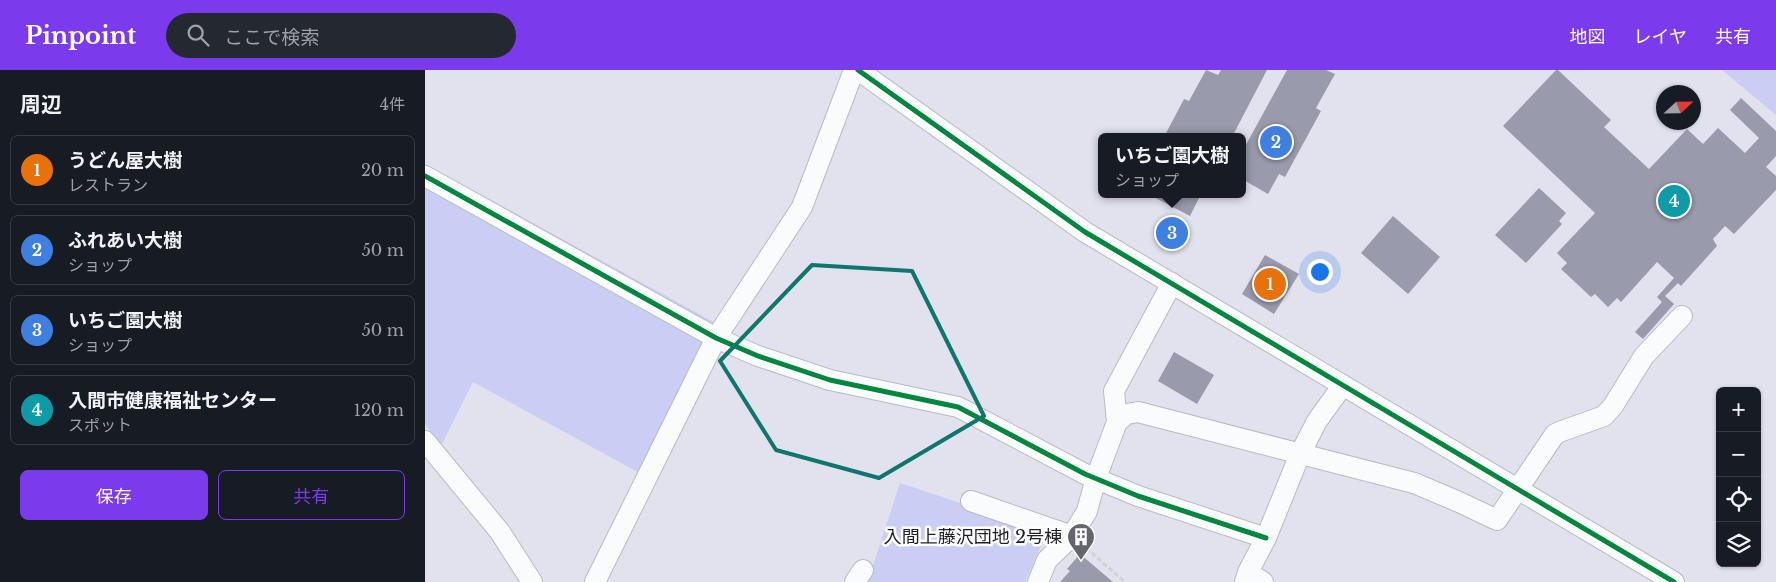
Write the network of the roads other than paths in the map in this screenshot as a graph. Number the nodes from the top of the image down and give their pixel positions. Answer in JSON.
{"nodes":[{"id":1,"x":853,"y":70,"type":"edge"},
{"id":2,"x":858,"y":70,"type":"edge"},
{"id":3,"x":425,"y":176,"type":"edge"},
{"id":4,"x":1172,"y":284,"type":"junction"},
{"id":5,"x":1682,"y":316,"type":"dead end"},
{"id":6,"x":716,"y":338,"type":"junction"},
{"id":7,"x":1343,"y":385,"type":"junction"},
{"id":8,"x":1117,"y":422,"type":"junction"},
{"id":9,"x":425,"y":441,"type":"edge"},
{"id":10,"x":1300,"y":454,"type":"junction"},
{"id":11,"x":1096,"y":478,"type":"junction"},
{"id":12,"x":1519,"y":490,"type":"junction"},
{"id":13,"x":971,"y":501,"type":"dead end"},
{"id":14,"x":1072,"y":536,"type":"junction"},
{"id":15,"x":1266,"y":538,"type":"junction"},
{"id":16,"x":1252,"y":579,"type":"edge"},
{"id":17,"x":532,"y":582,"type":"edge"},
{"id":18,"x":595,"y":582,"type":"edge"},
{"id":19,"x":1038,"y":582,"type":"edge"},
{"id":20,"x":1674,"y":582,"type":"edge"}],
"edges":[{"from":1,"to":6,"type":"street"},
{"from":2,"to":4,"type":"street"},
{"from":3,"to":6,"type":"street"},
{"from":4,"to":7,"type":"street"},
{"from":4,"to":8,"type":"street"},
{"from":5,"to":12,"type":"street"},
{"from":6,"to":11,"type":"street"},
{"from":6,"to":18,"type":"street"},
{"from":7,"to":10,"type":"street"},
{"from":7,"to":12,"type":"street"},
{"from":8,"to":10,"type":"street"},
{"from":8,"to":11,"type":"street"},
{"from":9,"to":17,"type":"street"},
{"from":10,"to":12,"type":"street"},
{"from":10,"to":15,"type":"street"},
{"from":11,"to":14,"type":"street"},
{"from":11,"to":15,"type":"street"},
{"from":12,"to":20,"type":"street"},
{"from":13,"to":14,"type":"street"},
{"from":14,"to":19,"type":"street"},
{"from":15,"to":16,"type":"street"}]}
